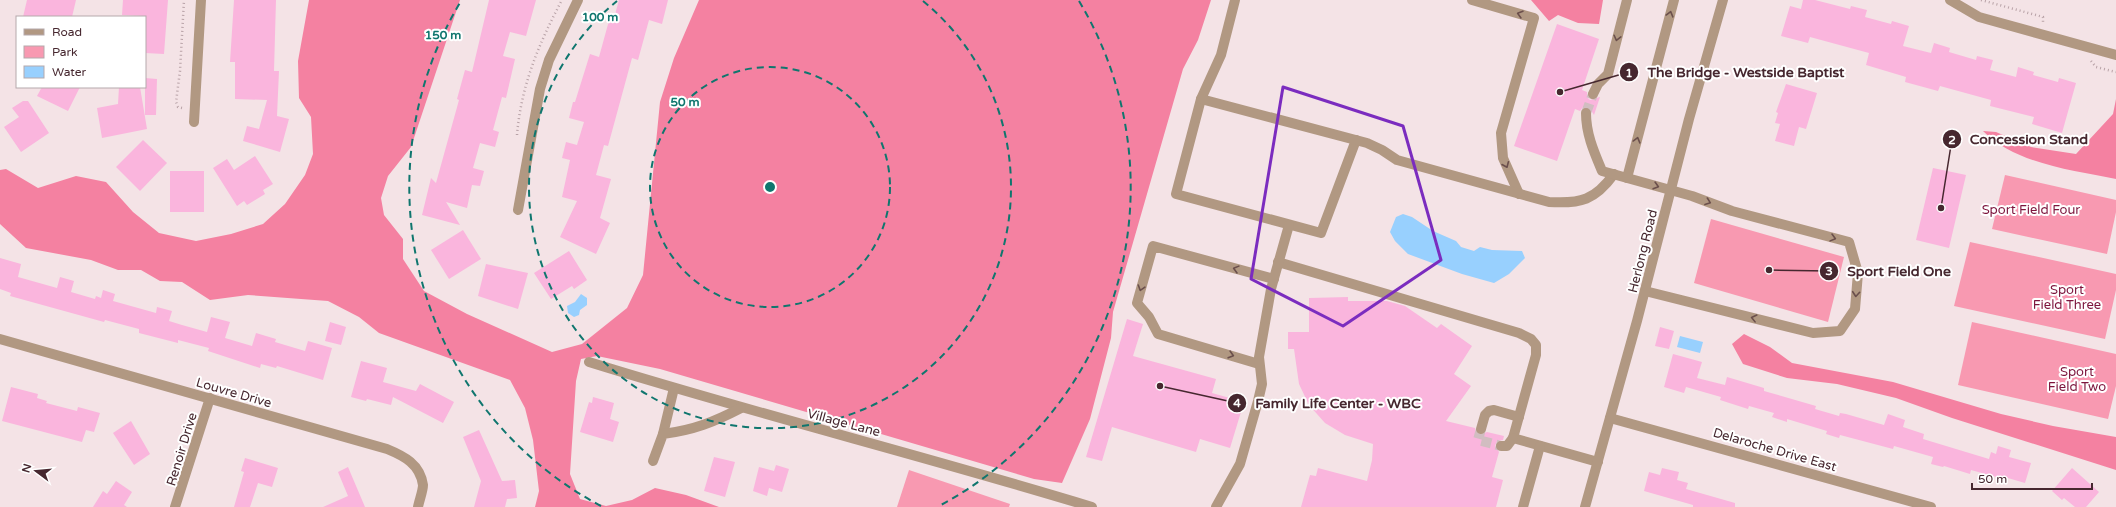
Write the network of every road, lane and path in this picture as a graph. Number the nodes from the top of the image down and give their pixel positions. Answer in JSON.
{"nodes":[{"id":1,"x":184,"y":0,"type":"edge"},
{"id":2,"x":200,"y":0,"type":"edge"},
{"id":3,"x":578,"y":0,"type":"edge"},
{"id":4,"x":1235,"y":0,"type":"edge"},
{"id":5,"x":1472,"y":0,"type":"edge"},
{"id":6,"x":1627,"y":0,"type":"edge"},
{"id":7,"x":1674,"y":0,"type":"edge"},
{"id":8,"x":1723,"y":0,"type":"edge"},
{"id":9,"x":1950,"y":0,"type":"edge"},
{"id":10,"x":1981,"y":0,"type":"edge"},
{"id":11,"x":2041,"y":35,"type":"junction"},
{"id":12,"x":2116,"y":55,"type":"edge"},
{"id":13,"x":1593,"y":94,"type":"tunnel mouth"},
{"id":14,"x":1201,"y":99,"type":"junction"},
{"id":15,"x":195,"y":111,"type":"junction"},
{"id":16,"x":1586,"y":113,"type":"tunnel mouth"},
{"id":17,"x":194,"y":122,"type":"dead end"},
{"id":18,"x":1356,"y":140,"type":"junction"},
{"id":19,"x":1614,"y":174,"type":"junction"},
{"id":20,"x":1627,"y":178,"type":"junction"},
{"id":21,"x":1671,"y":190,"type":"junction"},
{"id":22,"x":1519,"y":194,"type":"junction"},
{"id":23,"x":518,"y":210,"type":"dead end"},
{"id":24,"x":1289,"y":225,"type":"junction"},
{"id":25,"x":1278,"y":262,"type":"junction"},
{"id":26,"x":1274,"y":279,"type":"junction"},
{"id":27,"x":1645,"y":291,"type":"junction"},
{"id":28,"x":0,"y":339,"type":"edge"},
{"id":29,"x":589,"y":362,"type":"dead end"},
{"id":30,"x":1259,"y":364,"type":"junction"},
{"id":31,"x":674,"y":388,"type":"junction"},
{"id":32,"x":210,"y":398,"type":"junction"},
{"id":33,"x":741,"y":408,"type":"junction"},
{"id":34,"x":1519,"y":417,"type":"junction"},
{"id":35,"x":1610,"y":418,"type":"junction"},
{"id":36,"x":1481,"y":429,"type":"dead end"},
{"id":37,"x":663,"y":434,"type":"junction"},
{"id":38,"x":1513,"y":438,"type":"junction"},
{"id":39,"x":1501,"y":446,"type":"dead end"},
{"id":40,"x":1540,"y":446,"type":"junction"},
{"id":41,"x":653,"y":461,"type":"dead end"},
{"id":42,"x":1598,"y":462,"type":"junction"},
{"id":43,"x":176,"y":507,"type":"edge"},
{"id":44,"x":418,"y":507,"type":"edge"},
{"id":45,"x":1092,"y":507,"type":"edge"},
{"id":46,"x":1216,"y":507,"type":"edge"},
{"id":47,"x":1523,"y":507,"type":"edge"},
{"id":48,"x":1585,"y":507,"type":"edge"},
{"id":49,"x":1931,"y":507,"type":"edge"}],
"edges":[{"from":1,"to":15,"type":"path"},
{"from":2,"to":15,"type":"street"},
{"from":3,"to":23,"type":"street"},
{"from":4,"to":14,"type":"street"},
{"from":5,"to":22,"type":"street"},
{"from":6,"to":13,"type":"street","one_way":true},
{"from":20,"to":7,"type":"street","one_way":true},
{"from":8,"to":21,"type":"street","name":"Herlong Road"},
{"from":9,"to":11,"type":"street"},
{"from":10,"to":11,"type":"path"},
{"from":11,"to":12,"type":"street"},
{"from":14,"to":18,"type":"street"},
{"from":14,"to":24,"type":"street"},
{"from":15,"to":17,"type":"street"},
{"from":16,"to":19,"type":"street"},
{"from":18,"to":22,"type":"street"},
{"from":18,"to":24,"type":"street"},
{"from":19,"to":20,"type":"street"},
{"from":19,"to":22,"type":"street"},
{"from":20,"to":21,"type":"street","one_way":true},
{"from":21,"to":27,"type":"street","name":"Herlong Road"},
{"from":21,"to":27,"type":"street","one_way":true},
{"from":24,"to":25,"type":"street"},
{"from":25,"to":26,"type":"street"},
{"from":25,"to":34,"type":"street"},
{"from":26,"to":30,"type":"street"},
{"from":26,"to":30,"type":"street","one_way":true},
{"from":27,"to":35,"type":"street","name":"Herlong Road"},
{"from":28,"to":32,"type":"street","name":"Louvre Drive"},
{"from":29,"to":31,"type":"street","name":"Village Lane"},
{"from":30,"to":46,"type":"street"},
{"from":31,"to":33,"type":"street","name":"Village Lane"},
{"from":31,"to":37,"type":"street"},
{"from":32,"to":43,"type":"street","name":"Renoir Drive"},
{"from":32,"to":44,"type":"street","name":"Louvre Drive"},
{"from":33,"to":37,"type":"street"},
{"from":33,"to":45,"type":"street","name":"Village Lane"},
{"from":34,"to":36,"type":"street"},
{"from":34,"to":38,"type":"street"},
{"from":35,"to":42,"type":"street","name":"Herlong Road"},
{"from":35,"to":49,"type":"street","name":"Delaroche Drive East"},
{"from":37,"to":41,"type":"street"},
{"from":38,"to":39,"type":"street"},
{"from":38,"to":40,"type":"street"},
{"from":40,"to":42,"type":"street"},
{"from":40,"to":47,"type":"street"},
{"from":42,"to":48,"type":"street","name":"Herlong Road"}]}
